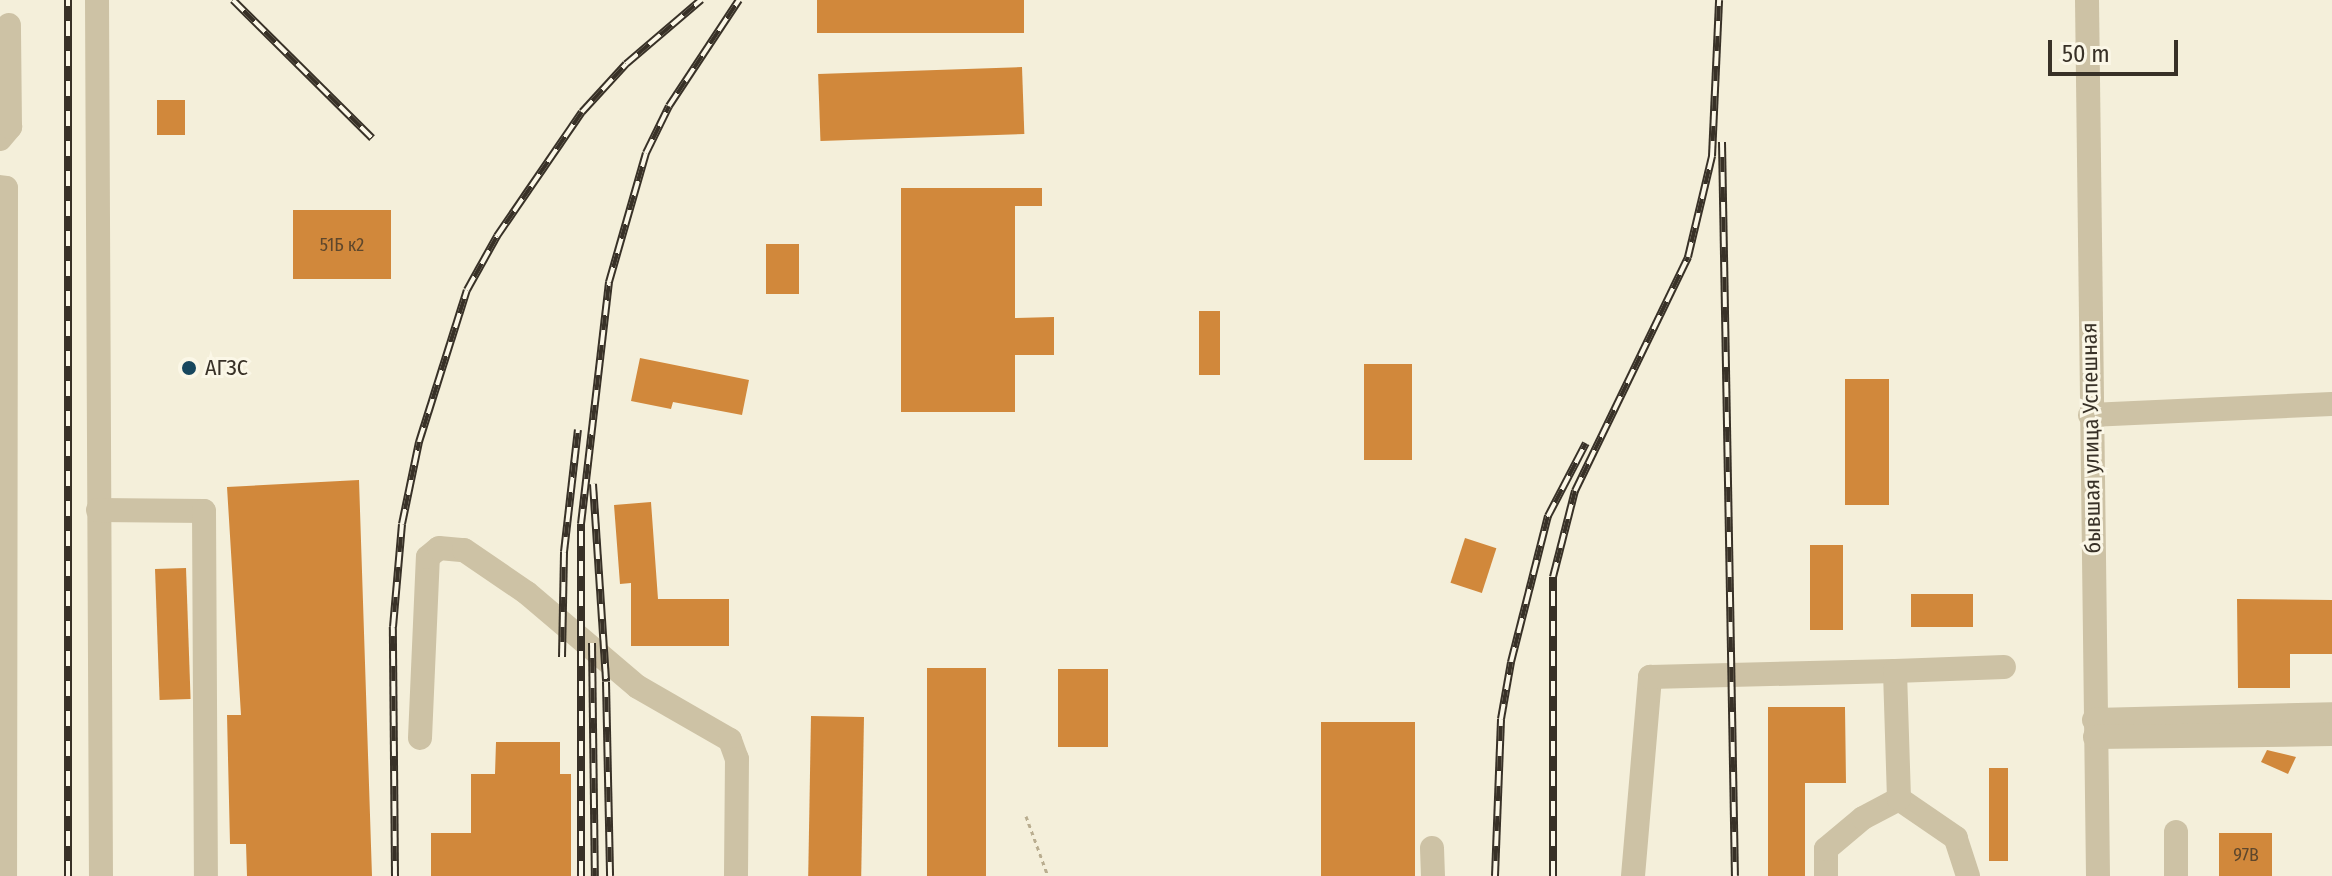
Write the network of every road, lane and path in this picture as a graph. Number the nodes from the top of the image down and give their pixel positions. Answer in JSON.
{"nodes":[{"id":1,"x":97,"y":0,"type":"edge"},
{"id":2,"x":2087,"y":0,"type":"edge"},
{"id":3,"x":9,"y":25,"type":"dead end"},
{"id":4,"x":0,"y":139,"type":"edge"},
{"id":5,"x":0,"y":187,"type":"edge"},
{"id":6,"x":2332,"y":404,"type":"edge"},
{"id":7,"x":2090,"y":415,"type":"junction"},
{"id":8,"x":3,"y":480,"type":"edge"},
{"id":9,"x":98,"y":510,"type":"junction"},
{"id":10,"x":2004,"y":667,"type":"dead end"},
{"id":11,"x":1895,"y":671,"type":"junction"},
{"id":12,"x":2332,"y":714,"type":"edge"},
{"id":13,"x":2094,"y":728,"type":"junction"},
{"id":14,"x":2332,"y":734,"type":"edge"},
{"id":15,"x":420,"y":738,"type":"dead end"},
{"id":16,"x":1899,"y":799,"type":"junction"},
{"id":17,"x":1026,"y":816,"type":"dead end"},
{"id":18,"x":2176,"y":832,"type":"dead end"},
{"id":19,"x":1432,"y":848,"type":"dead end"},
{"id":20,"x":5,"y":876,"type":"edge"},
{"id":21,"x":101,"y":876,"type":"edge"},
{"id":22,"x":206,"y":876,"type":"edge"},
{"id":23,"x":736,"y":876,"type":"edge"},
{"id":24,"x":1048,"y":876,"type":"edge"},
{"id":25,"x":1433,"y":876,"type":"edge"},
{"id":26,"x":1633,"y":876,"type":"edge"},
{"id":27,"x":1826,"y":876,"type":"edge"},
{"id":28,"x":1968,"y":876,"type":"edge"},
{"id":29,"x":2098,"y":876,"type":"edge"},
{"id":30,"x":2176,"y":876,"type":"edge"}],
"edges":[{"from":1,"to":9,"type":"street"},
{"from":2,"to":7,"type":"street","name":"бывшая улица Успешная"},
{"from":3,"to":4,"type":"street"},
{"from":5,"to":8,"type":"street"},
{"from":6,"to":7,"type":"street"},
{"from":7,"to":13,"type":"street","name":"бывшая улица Успешная"},
{"from":8,"to":20,"type":"street"},
{"from":9,"to":21,"type":"street"},
{"from":9,"to":22,"type":"street"},
{"from":10,"to":11,"type":"street"},
{"from":11,"to":16,"type":"street"},
{"from":11,"to":26,"type":"street"},
{"from":12,"to":13,"type":"street"},
{"from":13,"to":14,"type":"street"},
{"from":13,"to":29,"type":"street","name":"бывшая улица Успешная"},
{"from":15,"to":23,"type":"street"},
{"from":16,"to":27,"type":"street"},
{"from":16,"to":28,"type":"street"},
{"from":17,"to":24,"type":"path"},
{"from":18,"to":30,"type":"street"},
{"from":19,"to":25,"type":"street"}]}
